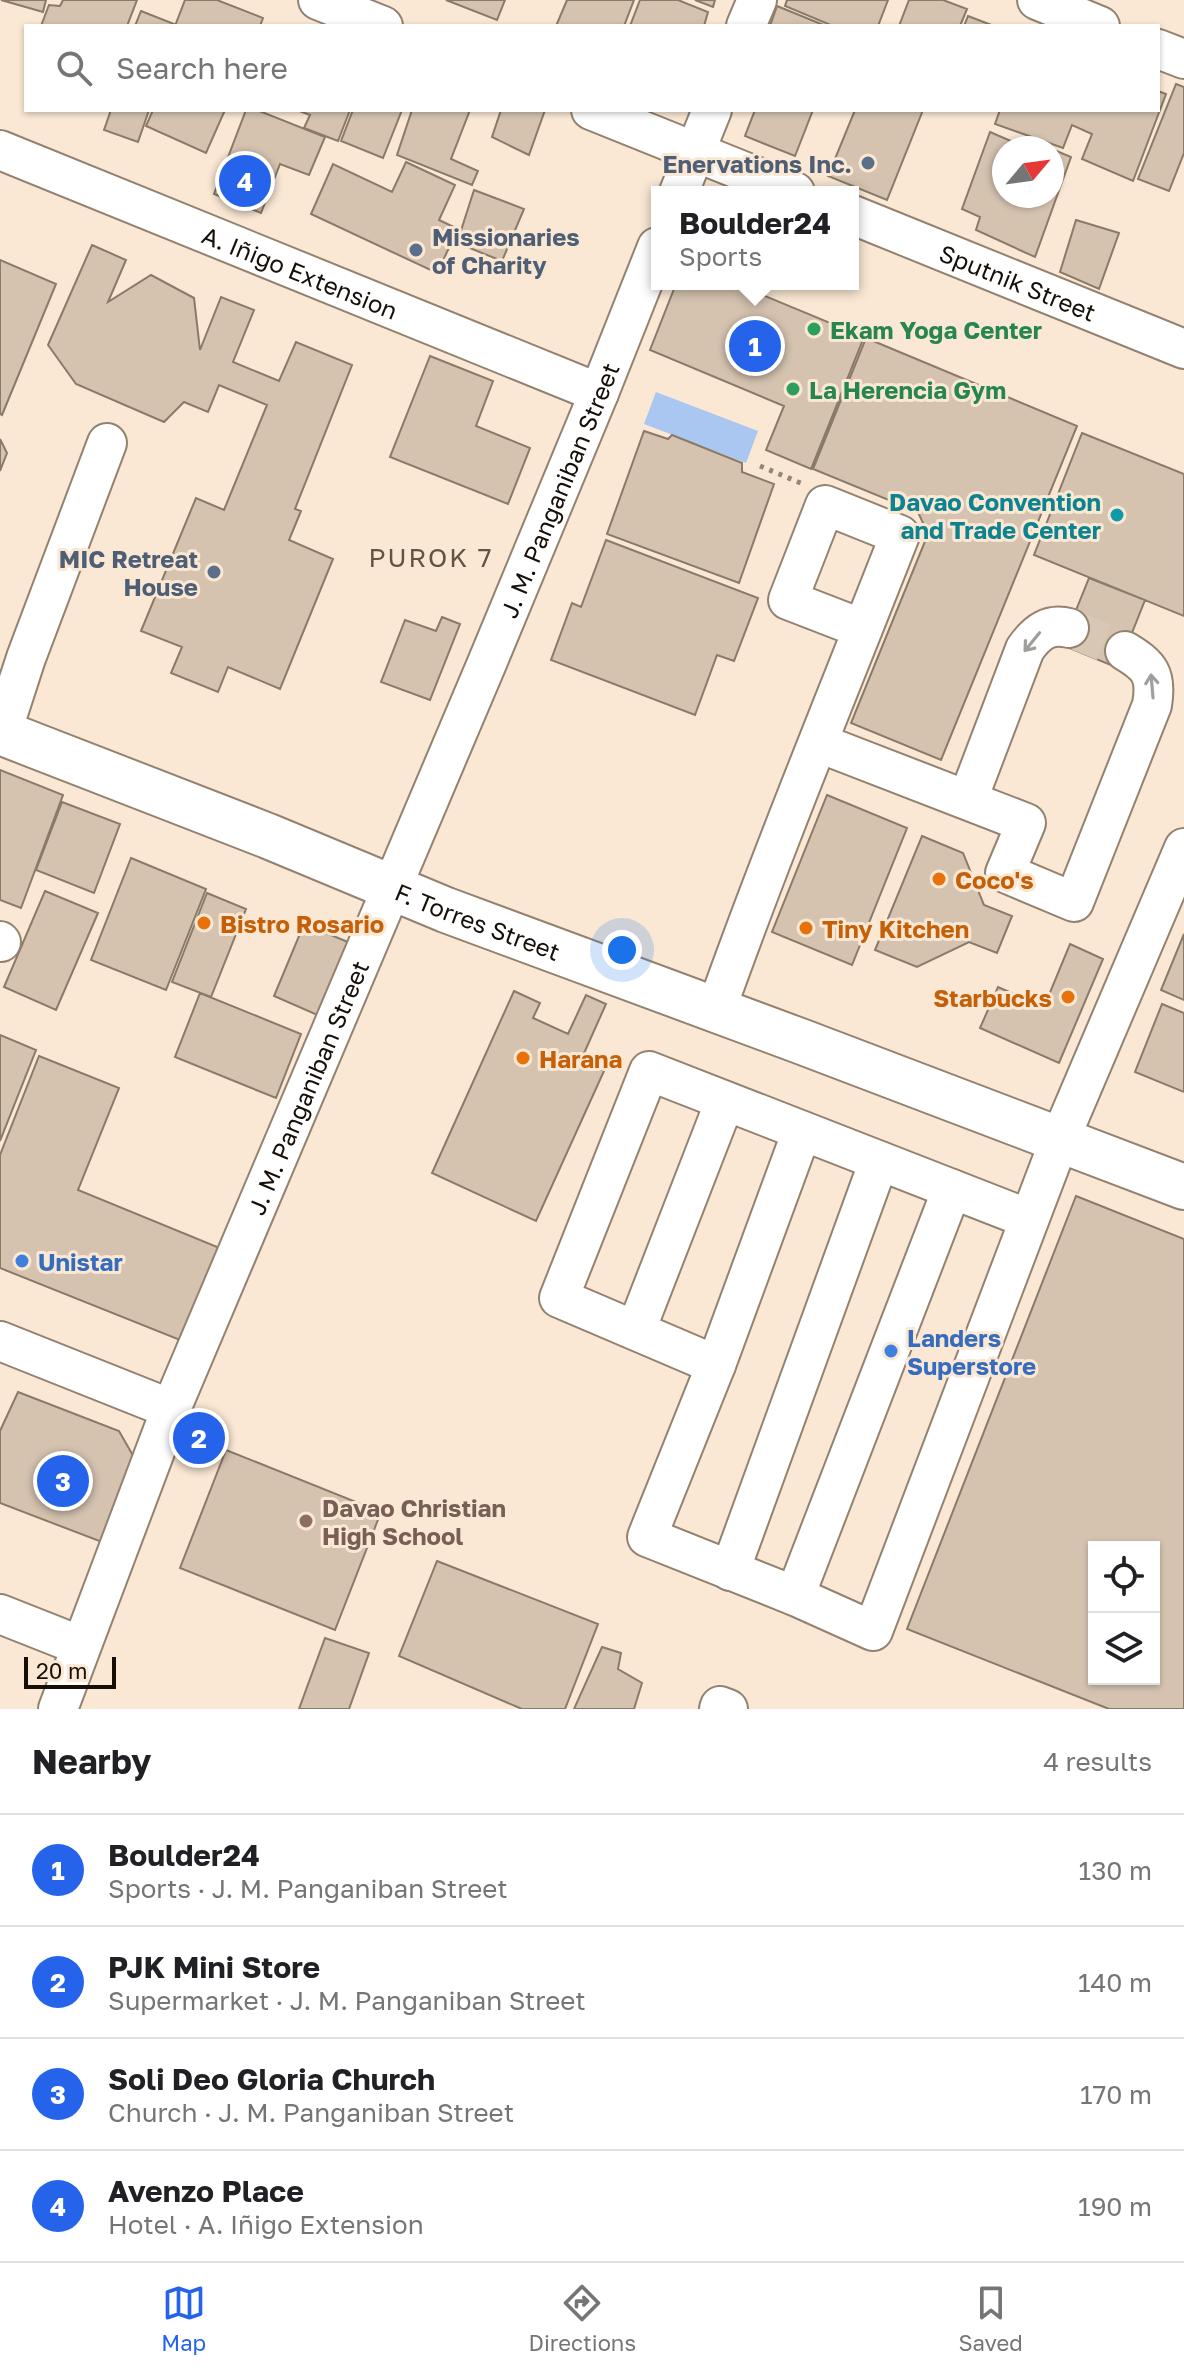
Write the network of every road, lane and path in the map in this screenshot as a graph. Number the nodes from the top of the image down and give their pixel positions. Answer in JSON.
{"nodes":[{"id":1,"x":318,"y":0,"type":"edge"},
{"id":2,"x":757,"y":0,"type":"edge"},
{"id":3,"x":1037,"y":0,"type":"edge"},
{"id":4,"x":378,"y":24,"type":"edge"},
{"id":5,"x":747,"y":24,"type":"edge"},
{"id":6,"x":1095,"y":24,"type":"edge"},
{"id":7,"x":1160,"y":50,"type":"edge"},
{"id":8,"x":1184,"y":59,"type":"edge"},
{"id":9,"x":596,"y":112,"type":"edge"},
{"id":10,"x":711,"y":112,"type":"edge"},
{"id":11,"x":0,"y":150,"type":"edge"},
{"id":12,"x":695,"y":152,"type":"junction"},
{"id":13,"x":681,"y":186,"type":"edge"},
{"id":14,"x":780,"y":186,"type":"edge"},
{"id":15,"x":859,"y":217,"type":"edge"},
{"id":16,"x":651,"y":262,"type":"edge"},
{"id":17,"x":1184,"y":349,"type":"edge"},
{"id":18,"x":599,"y":393,"type":"junction"},
{"id":19,"x":107,"y":443,"type":"dead end"},
{"id":20,"x":760,"y":466,"type":"dead end"},
{"id":21,"x":825,"y":505,"type":"junction"},
{"id":22,"x":1069,"y":628,"type":"tunnel mouth"},
{"id":23,"x":863,"y":629,"type":"junction"},
{"id":24,"x":1125,"y":651,"type":"tunnel mouth"},
{"id":25,"x":1,"y":732,"type":"edge"},
{"id":26,"x":819,"y":743,"type":"junction"},
{"id":27,"x":968,"y":799,"type":"junction"},
{"id":28,"x":1184,"y":848,"type":"edge"},
{"id":29,"x":391,"y":887,"type":"junction"},
{"id":30,"x":716,"y":1010,"type":"junction"},
{"id":31,"x":725,"y":1101,"type":"junction"},
{"id":32,"x":802,"y":1131,"type":"junction"},
{"id":33,"x":1060,"y":1139,"type":"junction"},
{"id":34,"x":879,"y":1161,"type":"junction"},
{"id":35,"x":1184,"y":1187,"type":"edge"},
{"id":36,"x":952,"y":1189,"type":"junction"},
{"id":37,"x":1029,"y":1219,"type":"junction"},
{"id":38,"x":636,"y":1330,"type":"junction"},
{"id":39,"x":0,"y":1341,"type":"edge"},
{"id":40,"x":716,"y":1365,"type":"junction"},
{"id":41,"x":171,"y":1409,"type":"junction"},
{"id":42,"x":730,"y":1571,"type":"junction"},
{"id":43,"x":795,"y":1596,"type":"junction"},
{"id":44,"x":0,"y":1614,"type":"edge"},
{"id":45,"x":81,"y":1646,"type":"junction"},
{"id":46,"x":58,"y":1709,"type":"edge"},
{"id":47,"x":719,"y":1709,"type":"edge"},
{"id":48,"x":728,"y":1709,"type":"edge"}],
"edges":[{"from":1,"to":4,"type":"street"},
{"from":2,"to":5,"type":"street"},
{"from":3,"to":6,"type":"street"},
{"from":7,"to":8,"type":"street"},
{"from":9,"to":12,"type":"street"},
{"from":10,"to":12,"type":"street"},
{"from":11,"to":18,"type":"street","name":"A. Iñigo Extension"},
{"from":12,"to":13,"type":"street"},
{"from":12,"to":14,"type":"street"},
{"from":15,"to":17,"type":"street","name":"Sputnik Street"},
{"from":16,"to":18,"type":"street","name":"J. M. Panganiban Street"},
{"from":18,"to":29,"type":"street","name":"J. M. Panganiban Street"},
{"from":19,"to":25,"type":"street"},
{"from":20,"to":21,"type":"path"},
{"from":21,"to":23,"type":"street"},
{"from":21,"to":23,"type":"street"},
{"from":22,"to":27,"type":"street","one_way":true},
{"from":23,"to":26,"type":"street"},
{"from":27,"to":24,"type":"street","one_way":true},
{"from":25,"to":29,"type":"main road","name":"F. Torres Street"},
{"from":26,"to":27,"type":"street"},
{"from":26,"to":30,"type":"street"},
{"from":28,"to":33,"type":"street"},
{"from":29,"to":30,"type":"main road","name":"F. Torres Street"},
{"from":29,"to":41,"type":"street","name":"J. M. Panganiban Street"},
{"from":30,"to":33,"type":"main road","name":"F. Torres Street"},
{"from":31,"to":32,"type":"street"},
{"from":31,"to":38,"type":"street"},
{"from":31,"to":38,"type":"street"},
{"from":32,"to":34,"type":"street"},
{"from":32,"to":40,"type":"street"},
{"from":33,"to":35,"type":"main road","name":"F. Torres Street"},
{"from":33,"to":37,"type":"street"},
{"from":34,"to":36,"type":"street"},
{"from":34,"to":42,"type":"street"},
{"from":36,"to":37,"type":"street"},
{"from":36,"to":43,"type":"street"},
{"from":37,"to":43,"type":"street"},
{"from":38,"to":40,"type":"street"},
{"from":39,"to":41,"type":"street"},
{"from":40,"to":42,"type":"street"},
{"from":41,"to":45,"type":"street","name":"J. M. Panganiban Street"},
{"from":42,"to":43,"type":"street"},
{"from":44,"to":45,"type":"street"},
{"from":45,"to":46,"type":"street","name":"J. M. Panganiban Street"},
{"from":47,"to":48,"type":"street"}]}
